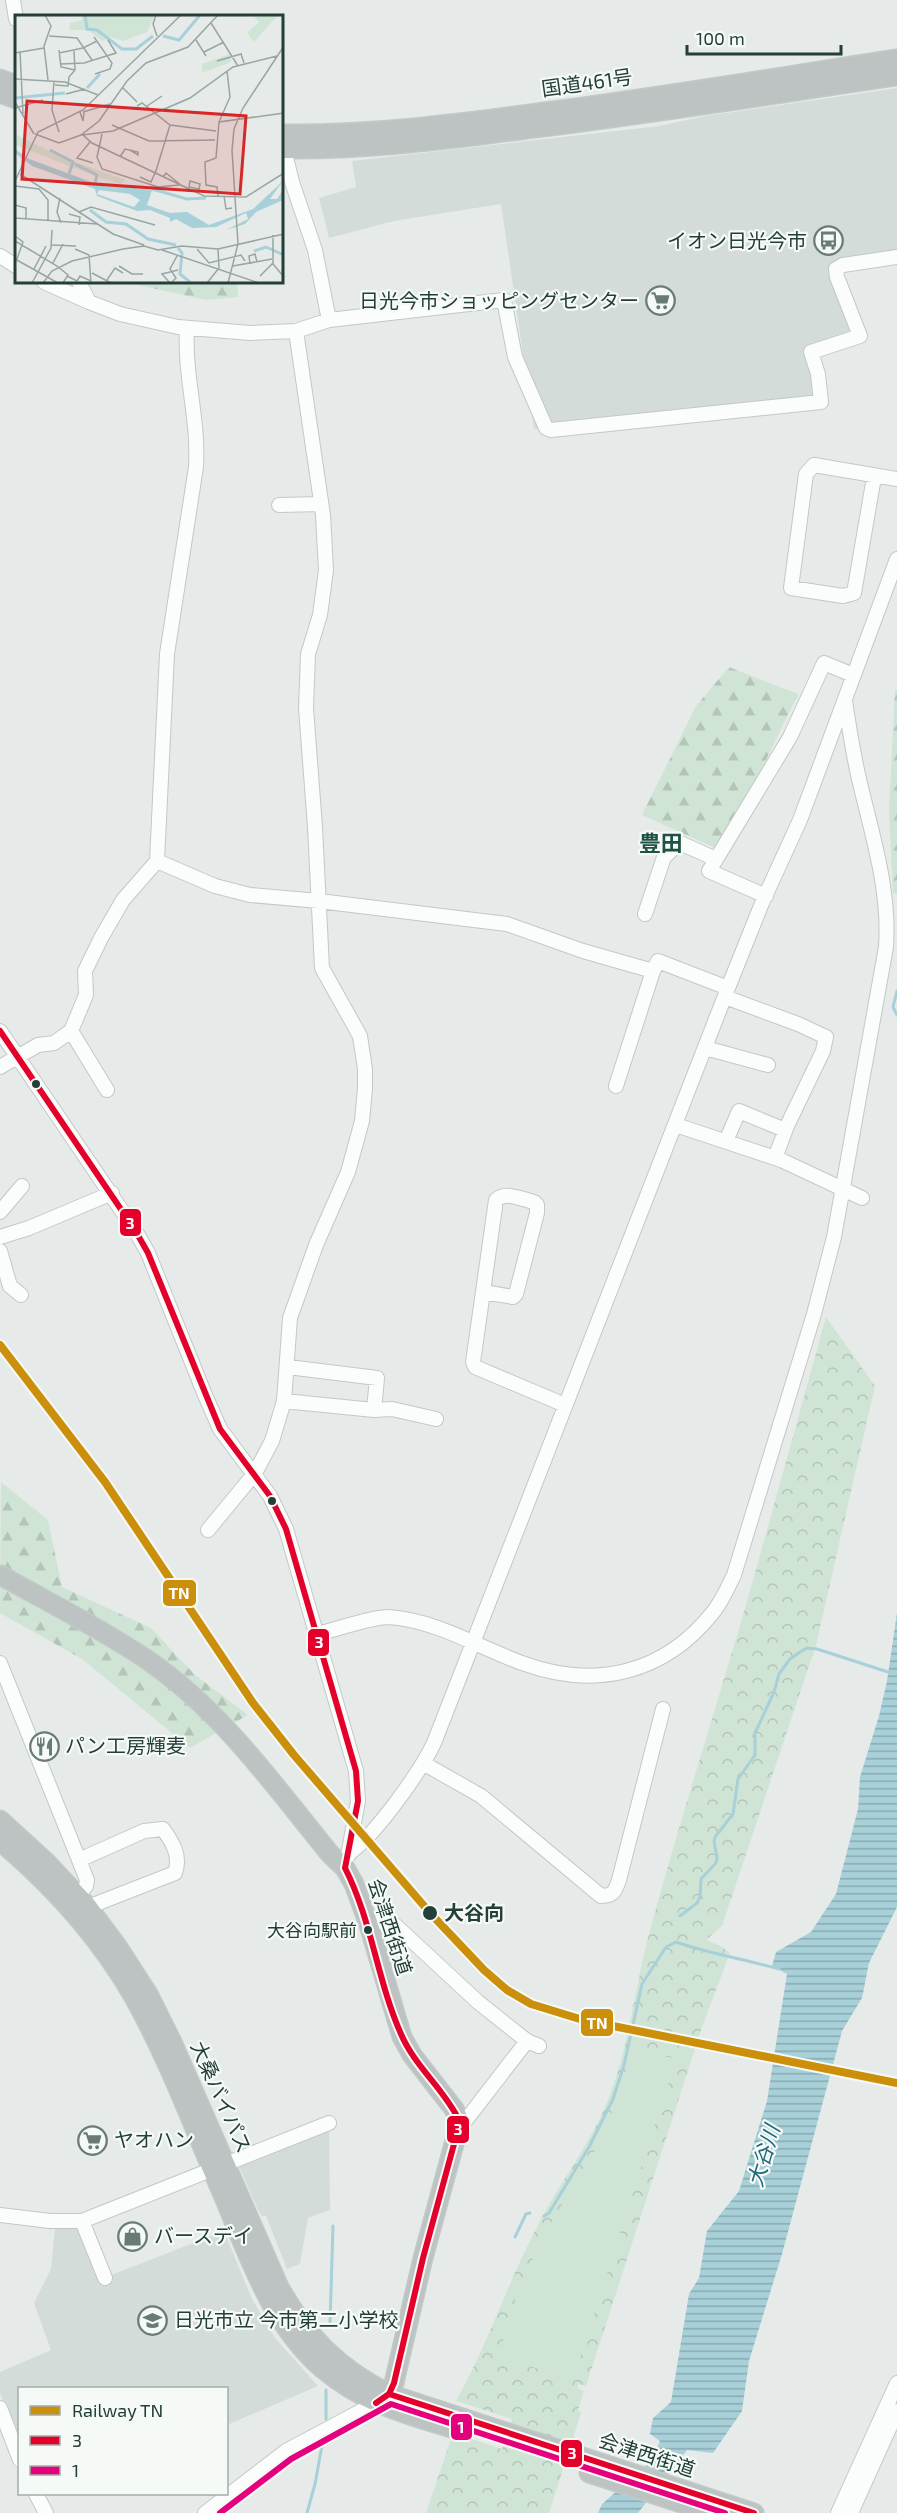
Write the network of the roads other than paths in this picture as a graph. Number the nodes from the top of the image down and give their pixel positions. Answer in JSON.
{"nodes":[{"id":1,"x":13,"y":0,"type":"edge"},
{"id":2,"x":15,"y":15,"type":"edge"},
{"id":3,"x":897,"y":58,"type":"edge"},
{"id":4,"x":897,"y":76,"type":"edge"},
{"id":5,"x":0,"y":79,"type":"edge"},
{"id":6,"x":15,"y":85,"type":"edge"},
{"id":7,"x":0,"y":93,"type":"edge"},
{"id":8,"x":15,"y":99,"type":"edge"},
{"id":9,"x":284,"y":143,"type":"edge"},
{"id":10,"x":284,"y":143,"type":"edge"},
{"id":11,"x":284,"y":151,"type":"edge"},
{"id":12,"x":0,"y":256,"type":"edge"},
{"id":13,"x":897,"y":257,"type":"edge"},
{"id":14,"x":15,"y":265,"type":"edge"},
{"id":15,"x":48,"y":284,"type":"edge"},
{"id":16,"x":80,"y":284,"type":"edge"},
{"id":17,"x":89,"y":302,"type":"junction"},
{"id":18,"x":328,"y":320,"type":"junction"},
{"id":19,"x":187,"y":328,"type":"junction"},
{"id":20,"x":296,"y":331,"type":"junction"},
{"id":21,"x":874,"y":477,"type":"junction"},
{"id":22,"x":897,"y":479,"type":"edge"},
{"id":23,"x":321,"y":504,"type":"junction"},
{"id":24,"x":279,"y":505,"type":"dead end"},
{"id":25,"x":897,"y":559,"type":"edge"},
{"id":26,"x":853,"y":675,"type":"junction"},
{"id":27,"x":844,"y":699,"type":"junction"},
{"id":28,"x":716,"y":859,"type":"junction"},
{"id":29,"x":157,"y":861,"type":"junction"},
{"id":30,"x":764,"y":899,"type":"junction"},
{"id":31,"x":319,"y":901,"type":"junction"},
{"id":32,"x":645,"y":914,"type":"dead end"},
{"id":33,"x":653,"y":971,"type":"junction"},
{"id":34,"x":727,"y":992,"type":"junction"},
{"id":35,"x":0,"y":1031,"type":"edge"},
{"id":36,"x":71,"y":1031,"type":"junction"},
{"id":37,"x":705,"y":1048,"type":"junction"},
{"id":38,"x":17,"y":1056,"type":"junction"},
{"id":39,"x":768,"y":1065,"type":"dead end"},
{"id":40,"x":0,"y":1067,"type":"edge"},
{"id":41,"x":616,"y":1086,"type":"dead end"},
{"id":42,"x":107,"y":1090,"type":"dead end"},
{"id":43,"x":676,"y":1125,"type":"junction"},
{"id":44,"x":785,"y":1130,"type":"junction"},
{"id":45,"x":726,"y":1141,"type":"junction"},
{"id":46,"x":775,"y":1158,"type":"junction"},
{"id":47,"x":22,"y":1186,"type":"dead end"},
{"id":48,"x":843,"y":1189,"type":"junction"},
{"id":49,"x":112,"y":1193,"type":"junction"},
{"id":50,"x":862,"y":1198,"type":"dead end"},
{"id":51,"x":0,"y":1212,"type":"edge"},
{"id":52,"x":0,"y":1237,"type":"edge"},
{"id":53,"x":0,"y":1251,"type":"edge"},
{"id":54,"x":484,"y":1292,"type":"junction"},
{"id":55,"x":21,"y":1295,"type":"dead end"},
{"id":56,"x":288,"y":1367,"type":"junction"},
{"id":57,"x":284,"y":1401,"type":"junction"},
{"id":58,"x":565,"y":1405,"type":"junction"},
{"id":59,"x":374,"y":1410,"type":"junction"},
{"id":60,"x":436,"y":1419,"type":"dead end"},
{"id":61,"x":255,"y":1473,"type":"junction"},
{"id":62,"x":208,"y":1530,"type":"dead end"},
{"id":63,"x":0,"y":1575,"type":"edge"},
{"id":64,"x":317,"y":1634,"type":"junction"},
{"id":65,"x":472,"y":1641,"type":"junction"},
{"id":66,"x":0,"y":1663,"type":"edge"},
{"id":67,"x":663,"y":1710,"type":"dead end"},
{"id":68,"x":423,"y":1763,"type":"junction"},
{"id":69,"x":0,"y":1820,"type":"edge"},
{"id":70,"x":0,"y":1841,"type":"edge"},
{"id":71,"x":79,"y":1860,"type":"junction"},
{"id":72,"x":347,"y":1861,"type":"junction"},
{"id":73,"x":41,"y":1868,"type":"junction"},
{"id":74,"x":83,"y":1902,"type":"junction"},
{"id":75,"x":369,"y":1925,"type":"junction"},
{"id":76,"x":460,"y":2122,"type":"junction"},
{"id":77,"x":328,"y":2123,"type":"dead end"},
{"id":78,"x":219,"y":2167,"type":"junction"},
{"id":79,"x":0,"y":2215,"type":"edge"},
{"id":80,"x":82,"y":2221,"type":"junction"},
{"id":81,"x":105,"y":2278,"type":"dead end"},
{"id":82,"x":897,"y":2382,"type":"edge"},
{"id":83,"x":383,"y":2398,"type":"junction"},
{"id":84,"x":0,"y":2408,"type":"edge"},
{"id":85,"x":897,"y":2411,"type":"edge"},
{"id":86,"x":452,"y":2422,"type":"junction"},
{"id":87,"x":18,"y":2452,"type":"edge"},
{"id":88,"x":37,"y":2495,"type":"edge"},
{"id":89,"x":46,"y":2513,"type":"edge"},
{"id":90,"x":205,"y":2513,"type":"edge"},
{"id":91,"x":712,"y":2513,"type":"edge"},
{"id":92,"x":754,"y":2513,"type":"edge"},
{"id":93,"x":838,"y":2513,"type":"edge"},
{"id":94,"x":851,"y":2513,"type":"edge"}],
"edges":[{"from":1,"to":2,"type":"street"},
{"from":3,"to":9,"type":"highway","name":"国道461号"},
{"from":4,"to":10,"type":"highway","name":"国道461号"},
{"from":5,"to":6,"type":"highway"},
{"from":7,"to":8,"type":"highway"},
{"from":11,"to":18,"type":"street"},
{"from":12,"to":14,"type":"street"},
{"from":13,"to":18,"type":"street"},
{"from":15,"to":17,"type":"street"},
{"from":16,"to":17,"type":"street"},
{"from":17,"to":19,"type":"street"},
{"from":18,"to":20,"type":"street"},
{"from":19,"to":20,"type":"street"},
{"from":19,"to":29,"type":"street"},
{"from":20,"to":23,"type":"street"},
{"from":21,"to":21,"type":"street"},
{"from":21,"to":22,"type":"street"},
{"from":23,"to":24,"type":"street"},
{"from":23,"to":31,"type":"street"},
{"from":25,"to":26,"type":"street"},
{"from":26,"to":27,"type":"street"},
{"from":26,"to":28,"type":"street"},
{"from":27,"to":30,"type":"street"},
{"from":27,"to":48,"type":"street"},
{"from":28,"to":30,"type":"street"},
{"from":28,"to":32,"type":"street"},
{"from":29,"to":31,"type":"street"},
{"from":29,"to":36,"type":"street"},
{"from":30,"to":34,"type":"street"},
{"from":31,"to":33,"type":"street"},
{"from":31,"to":56,"type":"street"},
{"from":33,"to":34,"type":"street"},
{"from":33,"to":41,"type":"street"},
{"from":34,"to":37,"type":"street"},
{"from":34,"to":44,"type":"street"},
{"from":35,"to":38,"type":"street"},
{"from":36,"to":38,"type":"street"},
{"from":36,"to":42,"type":"street"},
{"from":37,"to":39,"type":"street"},
{"from":37,"to":43,"type":"street"},
{"from":38,"to":40,"type":"street"},
{"from":38,"to":49,"type":"street"},
{"from":43,"to":45,"type":"street"},
{"from":43,"to":58,"type":"street"},
{"from":44,"to":45,"type":"street"},
{"from":44,"to":46,"type":"street"},
{"from":45,"to":46,"type":"street"},
{"from":46,"to":48,"type":"street"},
{"from":47,"to":51,"type":"street"},
{"from":48,"to":50,"type":"street"},
{"from":48,"to":65,"type":"street"},
{"from":49,"to":52,"type":"street"},
{"from":49,"to":61,"type":"street"},
{"from":53,"to":55,"type":"street"},
{"from":54,"to":54,"type":"street"},
{"from":54,"to":58,"type":"street"},
{"from":56,"to":57,"type":"street"},
{"from":56,"to":59,"type":"street"},
{"from":57,"to":59,"type":"street"},
{"from":57,"to":61,"type":"street"},
{"from":58,"to":65,"type":"street"},
{"from":59,"to":60,"type":"street"},
{"from":61,"to":62,"type":"street"},
{"from":61,"to":64,"type":"street"},
{"from":63,"to":72,"type":"highway","name":"会津西街道"},
{"from":64,"to":65,"type":"street"},
{"from":64,"to":72,"type":"street"},
{"from":65,"to":68,"type":"street"},
{"from":66,"to":71,"type":"street"},
{"from":67,"to":68,"type":"street"},
{"from":68,"to":72,"type":"street"},
{"from":69,"to":73,"type":"highway","name":"大桑バイパス"},
{"from":70,"to":73,"type":"highway","name":"大桑バイパス"},
{"from":71,"to":74,"type":"street"},
{"from":71,"to":74,"type":"street"},
{"from":72,"to":75,"type":"highway","name":"会津西街道"},
{"from":73,"to":74,"type":"highway","name":"大桑バイパス"},
{"from":73,"to":78,"type":"highway","name":"大桑バイパス"},
{"from":74,"to":78,"type":"highway","name":"大桑バイパス"},
{"from":75,"to":76,"type":"highway","name":"会津西街道"},
{"from":75,"to":76,"type":"street"},
{"from":76,"to":83,"type":"highway"},
{"from":77,"to":78,"type":"street"},
{"from":78,"to":80,"type":"street"},
{"from":78,"to":83,"type":"highway","name":"大桑バイパス"},
{"from":79,"to":80,"type":"street"},
{"from":80,"to":81,"type":"street"},
{"from":82,"to":93,"type":"street"},
{"from":83,"to":86,"type":"highway","name":"会津西街道"},
{"from":83,"to":90,"type":"street"},
{"from":84,"to":87,"type":"street"},
{"from":85,"to":94,"type":"street"},
{"from":86,"to":91,"type":"highway","name":"会津西街道"},
{"from":86,"to":92,"type":"highway","name":"会津西街道"},
{"from":88,"to":89,"type":"street"}]}
